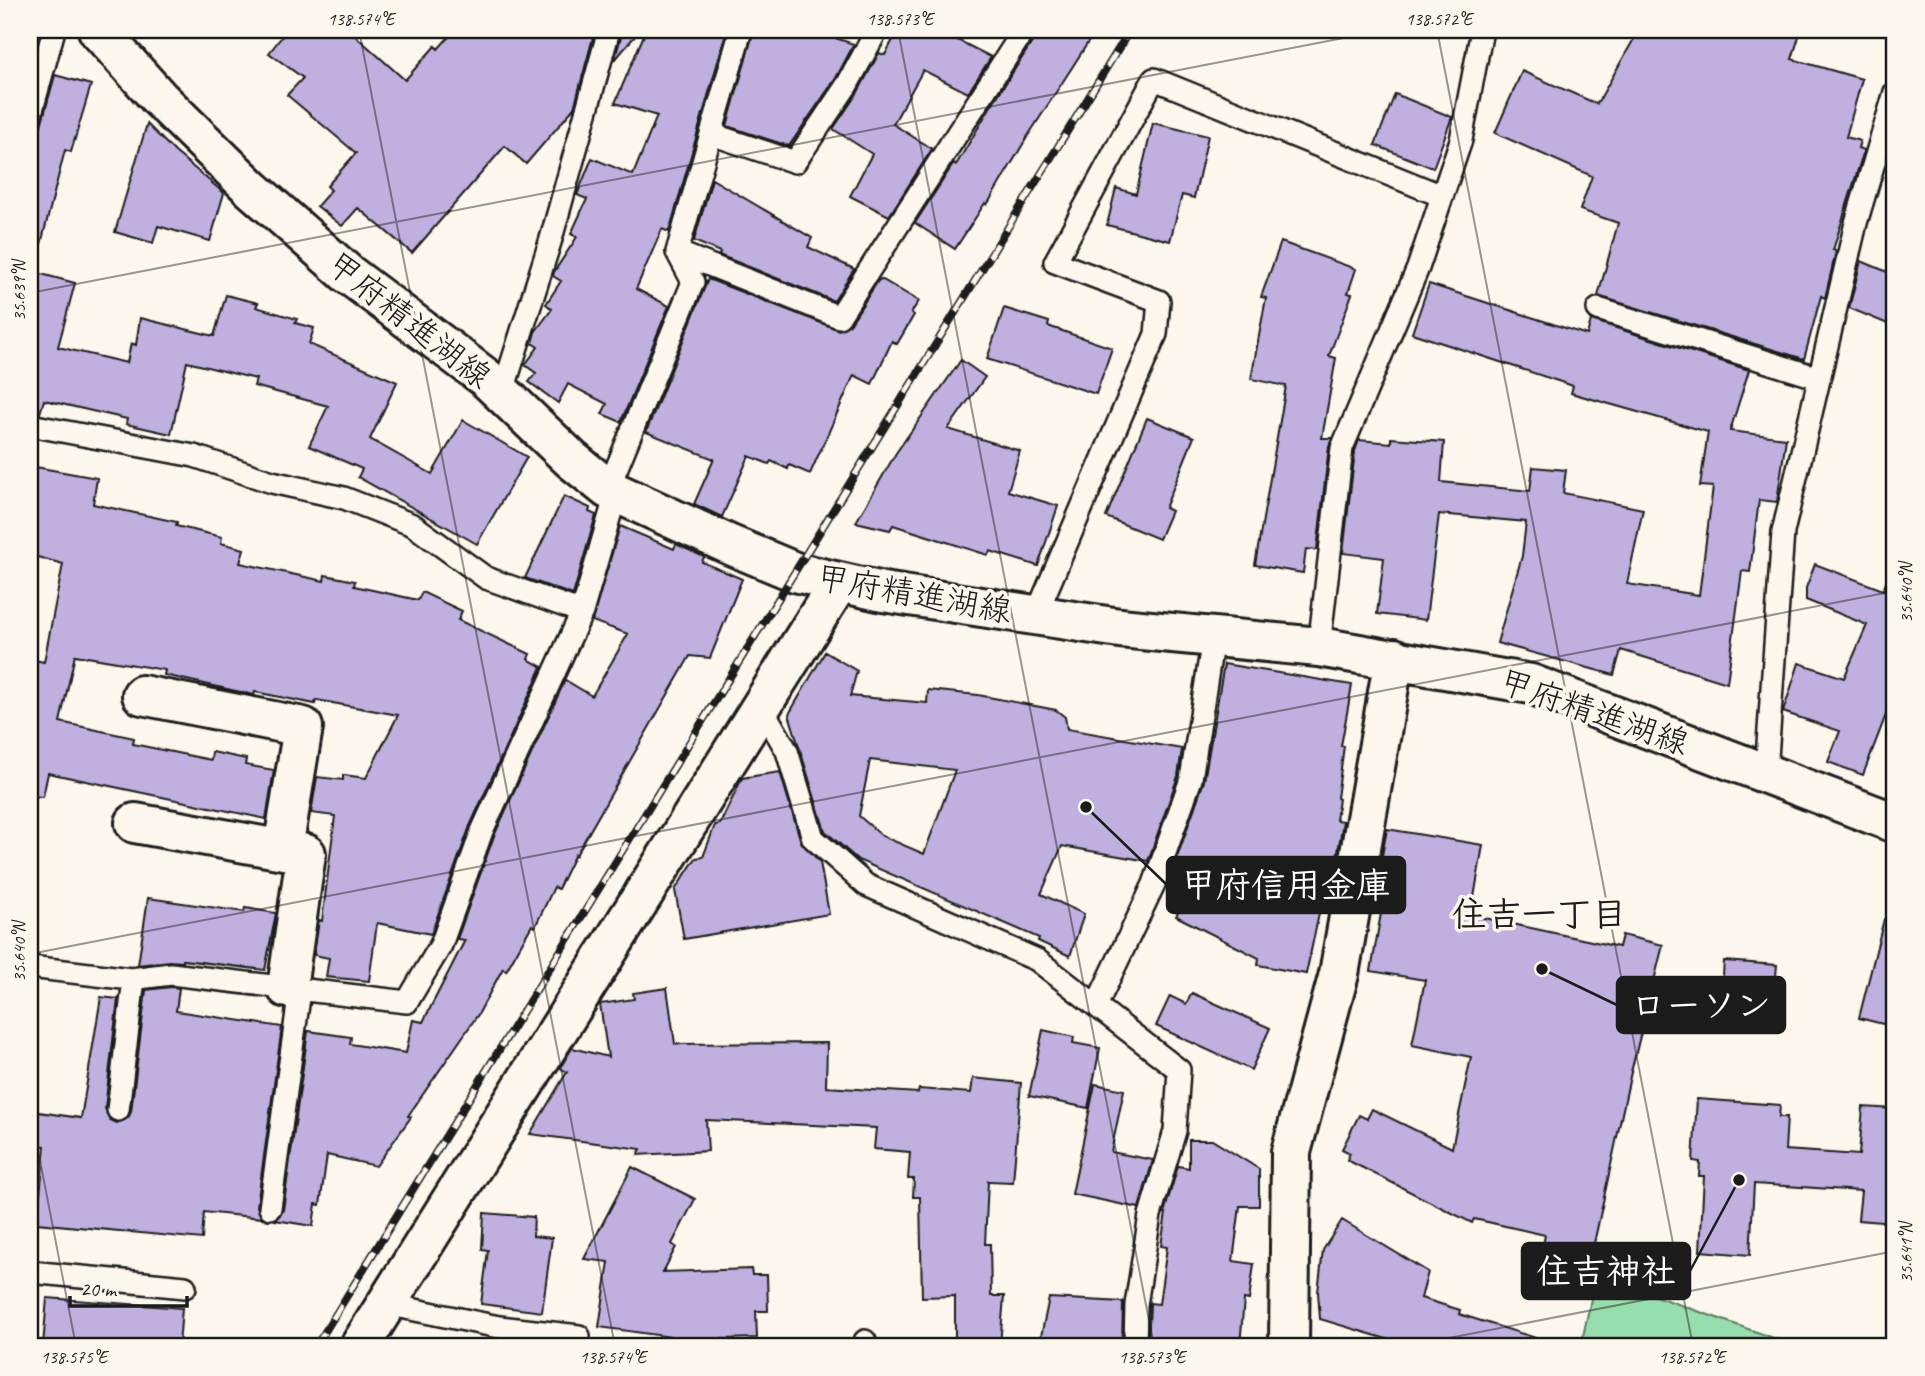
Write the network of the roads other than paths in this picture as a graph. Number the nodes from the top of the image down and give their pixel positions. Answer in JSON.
{"nodes":[{"id":1,"x":54,"y":30,"type":"edge"},
{"id":2,"x":98,"y":30,"type":"edge"},
{"id":3,"x":609,"y":30,"type":"edge"},
{"id":4,"x":741,"y":30,"type":"edge"},
{"id":5,"x":877,"y":30,"type":"edge"},
{"id":6,"x":1024,"y":30,"type":"edge"},
{"id":7,"x":1482,"y":30,"type":"edge"},
{"id":8,"x":1895,"y":92,"type":"edge"},
{"id":9,"x":30,"y":117,"type":"edge"},
{"id":10,"x":711,"y":134,"type":"junction"},
{"id":11,"x":1442,"y":196,"type":"junction"},
{"id":12,"x":677,"y":252,"type":"junction"},
{"id":13,"x":1598,"y":309,"type":"dead end"},
{"id":14,"x":1819,"y":378,"type":"junction"},
{"id":15,"x":502,"y":394,"type":"junction"},
{"id":16,"x":30,"y":425,"type":"edge"},
{"id":17,"x":612,"y":492,"type":"junction"},
{"id":18,"x":838,"y":584,"type":"junction"},
{"id":19,"x":582,"y":612,"type":"junction"},
{"id":20,"x":1036,"y":615,"type":"junction"},
{"id":21,"x":1213,"y":638,"type":"junction"},
{"id":22,"x":1319,"y":647,"type":"junction"},
{"id":23,"x":1394,"y":658,"type":"junction"},
{"id":24,"x":142,"y":695,"type":"dead end"},
{"id":25,"x":761,"y":706,"type":"junction"},
{"id":26,"x":1766,"y":772,"type":"junction"},
{"id":27,"x":135,"y":823,"type":"dead end"},
{"id":28,"x":1895,"y":823,"type":"edge"},
{"id":29,"x":284,"y":849,"type":"junction"},
{"id":30,"x":30,"y":967,"type":"edge"},
{"id":31,"x":134,"y":979,"type":"junction"},
{"id":32,"x":293,"y":988,"type":"junction"},
{"id":33,"x":1096,"y":1006,"type":"junction"},
{"id":34,"x":118,"y":1110,"type":"dead end"},
{"id":35,"x":270,"y":1208,"type":"dead end"},
{"id":36,"x":30,"y":1272,"type":"edge"},
{"id":37,"x":185,"y":1287,"type":"dead end"},
{"id":38,"x":386,"y":1304,"type":"junction"},
{"id":39,"x":579,"y":1336,"type":"dead end"},
{"id":40,"x":360,"y":1346,"type":"edge"},
{"id":41,"x":1135,"y":1346,"type":"edge"},
{"id":42,"x":1289,"y":1346,"type":"edge"}],
"edges":[{"from":1,"to":9,"type":"lane"},
{"from":2,"to":15,"type":"street","name":"甲府精進湖線"},
{"from":3,"to":15,"type":"lane"},
{"from":4,"to":10,"type":"lane"},
{"from":5,"to":10,"type":"lane"},
{"from":6,"to":12,"type":"lane"},
{"from":7,"to":11,"type":"lane"},
{"from":8,"to":14,"type":"lane"},
{"from":10,"to":12,"type":"lane"},
{"from":11,"to":20,"type":"lane"},
{"from":11,"to":22,"type":"lane"},
{"from":12,"to":17,"type":"lane"},
{"from":13,"to":14,"type":"lane"},
{"from":14,"to":26,"type":"lane"},
{"from":15,"to":17,"type":"street","name":"甲府精進湖線"},
{"from":16,"to":19,"type":"lane"},
{"from":17,"to":18,"type":"street","name":"甲府精進湖線"},
{"from":17,"to":19,"type":"lane"},
{"from":18,"to":20,"type":"street","name":"甲府精進湖線"},
{"from":18,"to":25,"type":"street"},
{"from":19,"to":32,"type":"lane"},
{"from":20,"to":21,"type":"street","name":"甲府精進湖線"},
{"from":21,"to":22,"type":"street","name":"甲府精進湖線"},
{"from":21,"to":33,"type":"lane"},
{"from":22,"to":23,"type":"street","name":"甲府精進湖線"},
{"from":23,"to":26,"type":"street","name":"甲府精進湖線"},
{"from":23,"to":42,"type":"street"},
{"from":24,"to":29,"type":"street"},
{"from":25,"to":33,"type":"lane"},
{"from":25,"to":38,"type":"street"},
{"from":26,"to":28,"type":"street","name":"甲府精進湖線"},
{"from":27,"to":29,"type":"street"},
{"from":29,"to":32,"type":"street"},
{"from":30,"to":31,"type":"lane"},
{"from":31,"to":32,"type":"lane"},
{"from":31,"to":34,"type":"lane"},
{"from":32,"to":35,"type":"lane"},
{"from":33,"to":41,"type":"lane"},
{"from":36,"to":37,"type":"lane"},
{"from":38,"to":39,"type":"lane"},
{"from":38,"to":40,"type":"street"}]}
